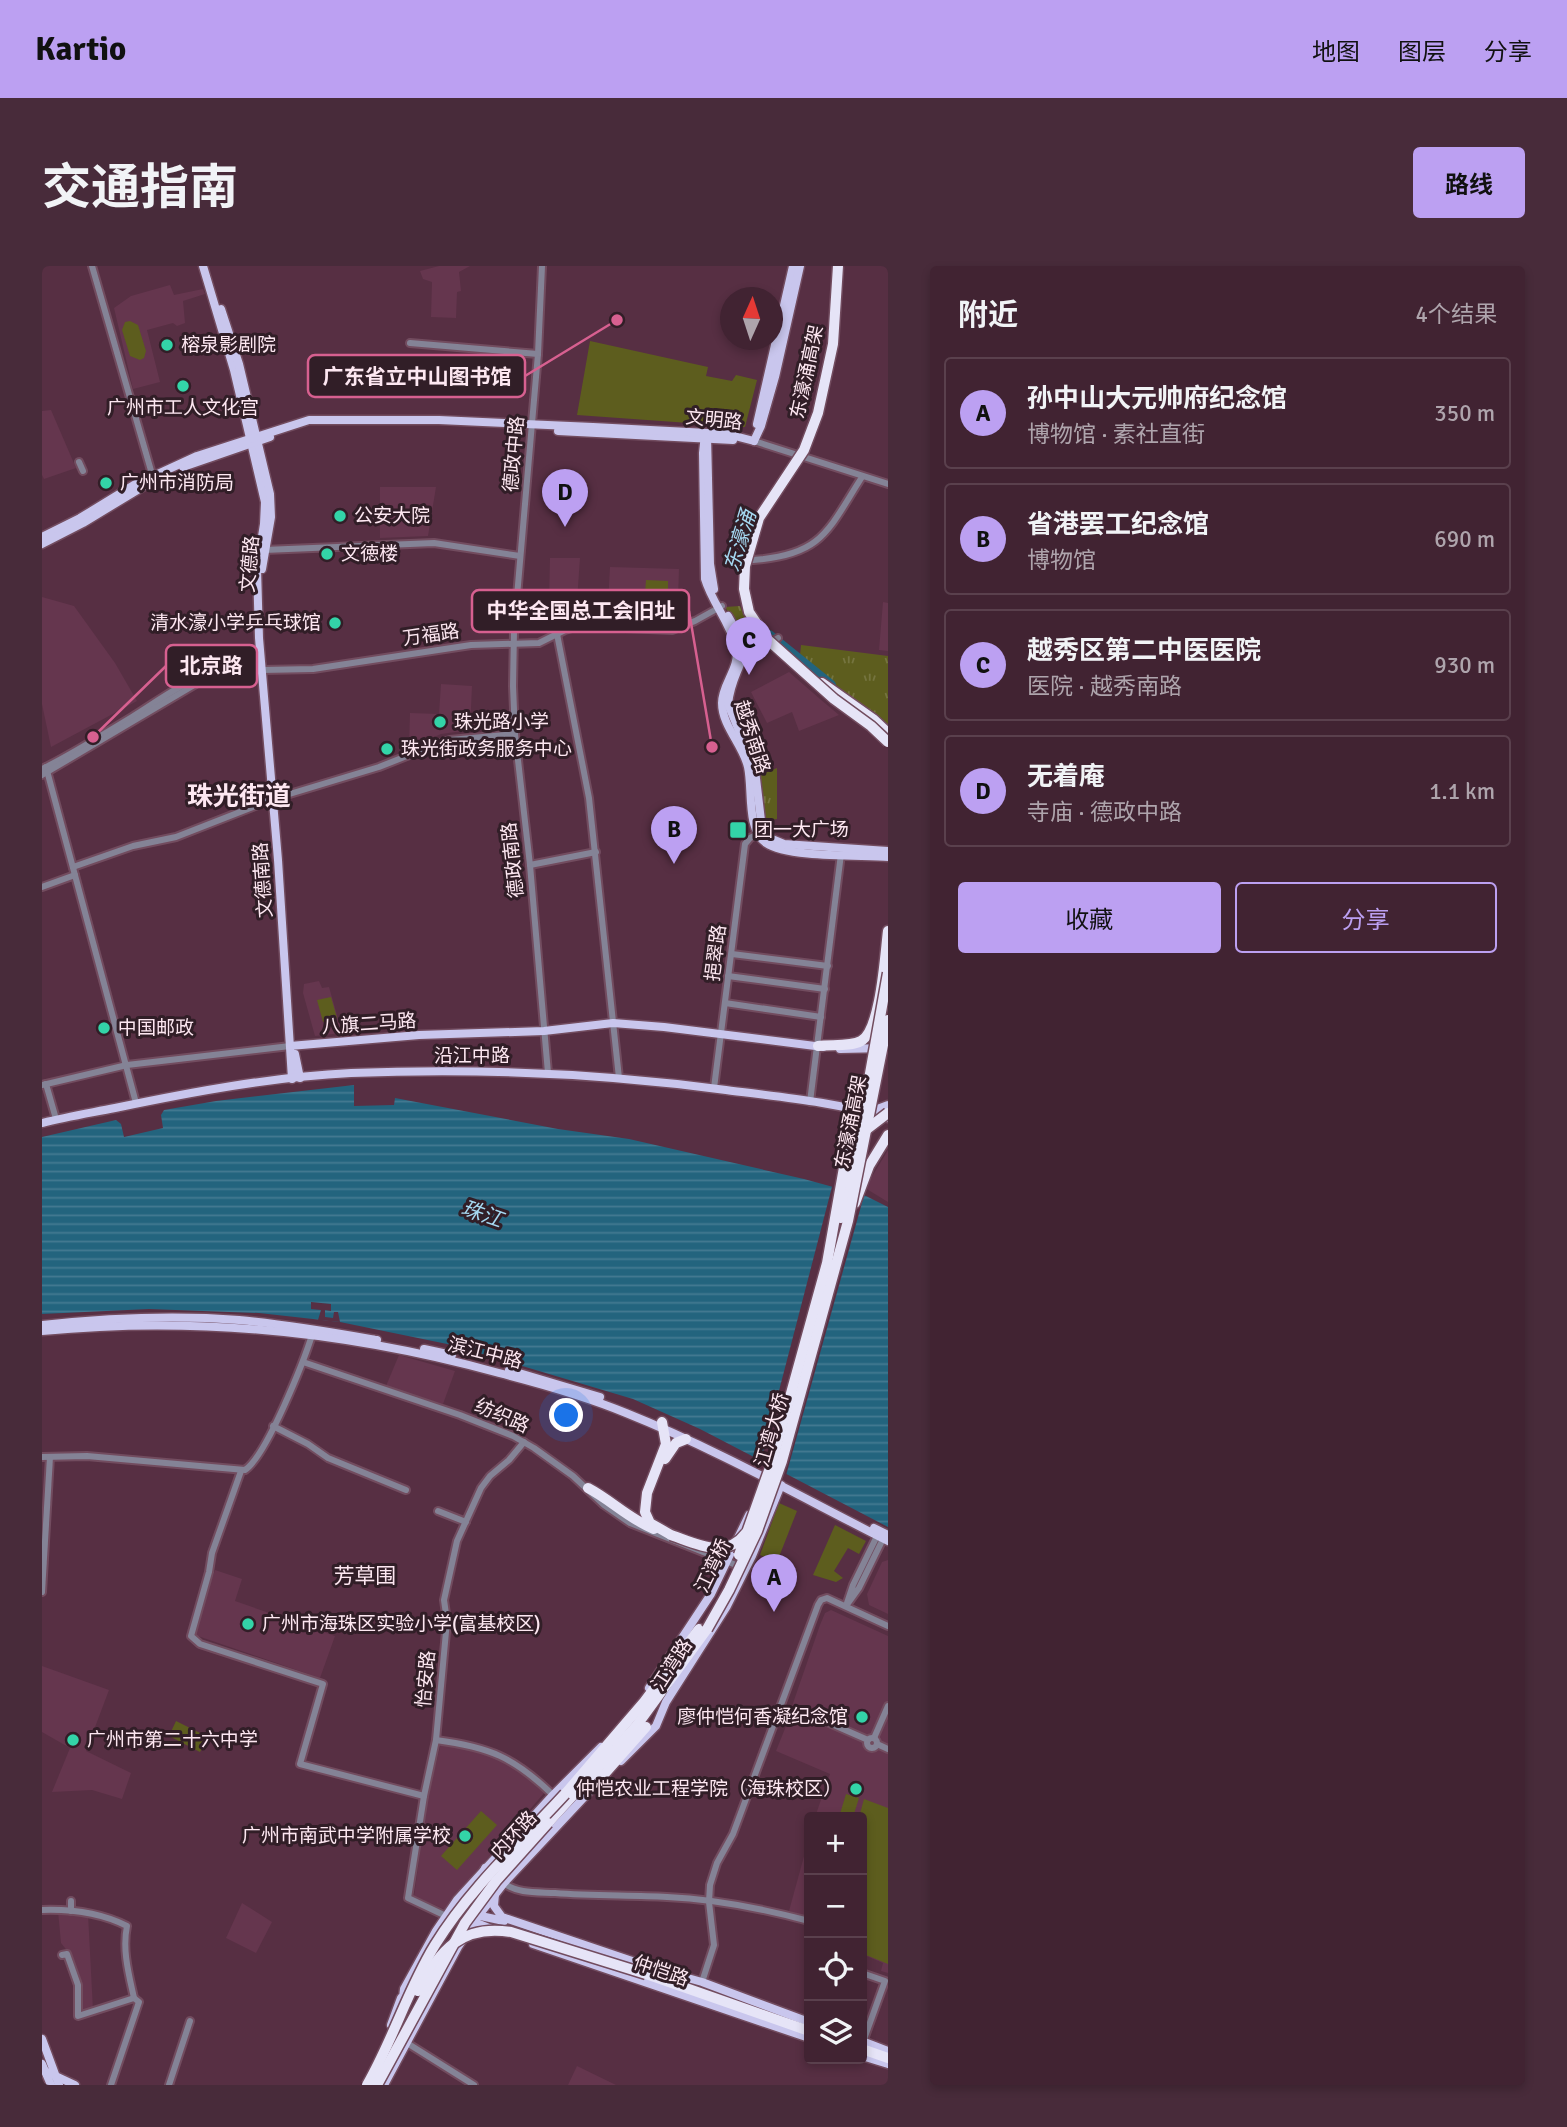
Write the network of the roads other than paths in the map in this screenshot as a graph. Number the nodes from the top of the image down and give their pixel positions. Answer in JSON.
{"nodes":[{"id":1,"x":92,"y":266,"type":"edge"},
{"id":2,"x":203,"y":266,"type":"edge"},
{"id":3,"x":209,"y":266,"type":"edge"},
{"id":4,"x":542,"y":266,"type":"edge"},
{"id":5,"x":793,"y":266,"type":"edge"},
{"id":6,"x":800,"y":266,"type":"edge"},
{"id":7,"x":839,"y":266,"type":"edge"},
{"id":8,"x":410,"y":344,"type":"dead end"},
{"id":9,"x":538,"y":354,"type":"junction"},
{"id":10,"x":531,"y":427,"type":"junction"},
{"id":11,"x":706,"y":437,"type":"junction"},
{"id":12,"x":254,"y":439,"type":"junction"},
{"id":13,"x":754,"y":441,"type":"junction"},
{"id":14,"x":79,"y":462,"type":"dead end"},
{"id":15,"x":83,"y":471,"type":"dead end"},
{"id":16,"x":862,"y":477,"type":"junction"},
{"id":17,"x":154,"y":478,"type":"junction"},
{"id":18,"x":888,"y":484,"type":"edge"},
{"id":19,"x":42,"y":537,"type":"edge"},
{"id":20,"x":42,"y":544,"type":"edge"},
{"id":21,"x":264,"y":550,"type":"junction"},
{"id":22,"x":520,"y":556,"type":"junction"},
{"id":23,"x":753,"y":560,"type":"dead end"},
{"id":24,"x":720,"y":607,"type":"junction"},
{"id":25,"x":557,"y":634,"type":"junction"},
{"id":26,"x":778,"y":638,"type":"dead end"},
{"id":27,"x":514,"y":644,"type":"junction"},
{"id":28,"x":743,"y":651,"type":"junction"},
{"id":29,"x":796,"y":665,"type":"junction"},
{"id":30,"x":262,"y":670,"type":"junction"},
{"id":31,"x":888,"y":733,"type":"edge"},
{"id":32,"x":515,"y":734,"type":"junction"},
{"id":33,"x":888,"y":741,"type":"edge"},
{"id":34,"x":44,"y":771,"type":"edge"},
{"id":35,"x":273,"y":799,"type":"junction"},
{"id":36,"x":760,"y":833,"type":"junction"},
{"id":37,"x":842,"y":851,"type":"junction"},
{"id":38,"x":888,"y":851,"type":"edge"},
{"id":39,"x":596,"y":852,"type":"junction"},
{"id":40,"x":888,"y":857,"type":"edge"},
{"id":41,"x":530,"y":865,"type":"junction"},
{"id":42,"x":74,"y":871,"type":"junction"},
{"id":43,"x":42,"y":887,"type":"edge"},
{"id":44,"x":888,"y":931,"type":"edge"},
{"id":45,"x":732,"y":954,"type":"junction"},
{"id":46,"x":828,"y":965,"type":"junction"},
{"id":47,"x":888,"y":973,"type":"edge"},
{"id":48,"x":728,"y":976,"type":"junction"},
{"id":49,"x":825,"y":989,"type":"junction"},
{"id":50,"x":725,"y":1003,"type":"junction"},
{"id":51,"x":821,"y":1017,"type":"junction"},
{"id":52,"x":888,"y":1020,"type":"edge"},
{"id":53,"x":613,"y":1023,"type":"junction"},
{"id":54,"x":544,"y":1031,"type":"junction"},
{"id":55,"x":888,"y":1032,"type":"edge"},
{"id":56,"x":721,"y":1035,"type":"junction"},
{"id":57,"x":290,"y":1046,"type":"junction"},
{"id":58,"x":818,"y":1046,"type":"junction"},
{"id":59,"x":888,"y":1048,"type":"edge"},
{"id":60,"x":852,"y":1049,"type":"junction"},
{"id":61,"x":127,"y":1065,"type":"junction"},
{"id":62,"x":548,"y":1073,"type":"junction"},
{"id":63,"x":296,"y":1078,"type":"junction"},
{"id":64,"x":619,"y":1078,"type":"junction"},
{"id":65,"x":44,"y":1084,"type":"edge"},
{"id":66,"x":714,"y":1088,"type":"junction"},
{"id":67,"x":810,"y":1102,"type":"junction"},
{"id":68,"x":136,"y":1103,"type":"junction"},
{"id":69,"x":888,"y":1105,"type":"edge"},
{"id":70,"x":869,"y":1112,"type":"junction"},
{"id":71,"x":888,"y":1115,"type":"edge"},
{"id":72,"x":57,"y":1121,"type":"junction"},
{"id":73,"x":42,"y":1125,"type":"edge"},
{"id":74,"x":888,"y":1135,"type":"edge"},
{"id":75,"x":842,"y":1229,"type":"junction"},
{"id":76,"x":827,"y":1263,"type":"junction"},
{"id":77,"x":42,"y":1325,"type":"edge"},
{"id":78,"x":42,"y":1331,"type":"edge"},
{"id":79,"x":313,"y":1332,"type":"junction"},
{"id":80,"x":303,"y":1362,"type":"junction"},
{"id":81,"x":273,"y":1426,"type":"junction"},
{"id":82,"x":663,"y":1426,"type":"junction"},
{"id":83,"x":686,"y":1439,"type":"junction"},
{"id":84,"x":524,"y":1442,"type":"junction"},
{"id":85,"x":46,"y":1457,"type":"edge"},
{"id":86,"x":245,"y":1470,"type":"junction"},
{"id":87,"x":657,"y":1471,"type":"junction"},
{"id":88,"x":763,"y":1476,"type":"junction"},
{"id":89,"x":774,"y":1476,"type":"junction"},
{"id":90,"x":781,"y":1485,"type":"junction"},
{"id":91,"x":588,"y":1488,"type":"junction"},
{"id":92,"x":406,"y":1490,"type":"dead end"},
{"id":93,"x":438,"y":1511,"type":"dead end"},
{"id":94,"x":752,"y":1520,"type":"junction"},
{"id":95,"x":466,"y":1522,"type":"junction"},
{"id":96,"x":671,"y":1535,"type":"junction"},
{"id":97,"x":884,"y":1537,"type":"edge"},
{"id":98,"x":728,"y":1562,"type":"junction"},
{"id":99,"x":746,"y":1569,"type":"junction"},
{"id":100,"x":42,"y":1592,"type":"edge"},
{"id":101,"x":846,"y":1606,"type":"junction"},
{"id":102,"x":888,"y":1626,"type":"edge"},
{"id":103,"x":704,"y":1627,"type":"junction"},
{"id":104,"x":655,"y":1702,"type":"junction"},
{"id":105,"x":888,"y":1706,"type":"edge"},
{"id":106,"x":811,"y":1715,"type":"dead end"},
{"id":107,"x":629,"y":1720,"type":"junction"},
{"id":108,"x":646,"y":1727,"type":"junction"},
{"id":109,"x":614,"y":1737,"type":"junction"},
{"id":110,"x":436,"y":1740,"type":"junction"},
{"id":111,"x":873,"y":1741,"type":"junction"},
{"id":112,"x":639,"y":1744,"type":"junction"},
{"id":113,"x":888,"y":1749,"type":"edge"},
{"id":114,"x":600,"y":1779,"type":"junction"},
{"id":115,"x":553,"y":1795,"type":"junction"},
{"id":116,"x":424,"y":1796,"type":"junction"},
{"id":117,"x":493,"y":1860,"type":"junction"},
{"id":118,"x":485,"y":1868,"type":"junction"},
{"id":119,"x":513,"y":1873,"type":"junction"},
{"id":120,"x":504,"y":1883,"type":"junction"},
{"id":121,"x":495,"y":1894,"type":"junction"},
{"id":122,"x":71,"y":1900,"type":"dead end"},
{"id":123,"x":709,"y":1902,"type":"junction"},
{"id":124,"x":42,"y":1910,"type":"edge"},
{"id":125,"x":71,"y":1911,"type":"junction"},
{"id":126,"x":446,"y":1916,"type":"junction"},
{"id":127,"x":474,"y":1918,"type":"junction"},
{"id":128,"x":497,"y":1919,"type":"junction"},
{"id":129,"x":804,"y":1921,"type":"edge"},
{"id":130,"x":527,"y":1927,"type":"junction"},
{"id":131,"x":492,"y":1929,"type":"junction"},
{"id":132,"x":503,"y":1934,"type":"junction"},
{"id":133,"x":458,"y":1947,"type":"junction"},
{"id":134,"x":62,"y":1955,"type":"dead end"},
{"id":135,"x":645,"y":1970,"type":"junction"},
{"id":136,"x":867,"y":1975,"type":"edge"},
{"id":137,"x":702,"y":1982,"type":"junction"},
{"id":138,"x":404,"y":1989,"type":"junction"},
{"id":139,"x":136,"y":2000,"type":"junction"},
{"id":140,"x":804,"y":2020,"type":"edge"},
{"id":141,"x":190,"y":2021,"type":"dead end"},
{"id":142,"x":804,"y":2029,"type":"edge"},
{"id":143,"x":867,"y":2030,"type":"edge"},
{"id":144,"x":804,"y":2036,"type":"edge"},
{"id":145,"x":42,"y":2039,"type":"edge"},
{"id":146,"x":398,"y":2039,"type":"junction"},
{"id":147,"x":407,"y":2043,"type":"junction"},
{"id":148,"x":867,"y":2045,"type":"edge"},
{"id":149,"x":867,"y":2047,"type":"edge"},
{"id":150,"x":888,"y":2051,"type":"edge"},
{"id":151,"x":384,"y":2053,"type":"junction"},
{"id":152,"x":867,"y":2058,"type":"edge"},
{"id":153,"x":888,"y":2058,"type":"edge"},
{"id":154,"x":888,"y":2064,"type":"edge"},
{"id":155,"x":43,"y":2067,"type":"edge"},
{"id":156,"x":55,"y":2075,"type":"junction"},
{"id":157,"x":51,"y":2085,"type":"edge"},
{"id":158,"x":60,"y":2085,"type":"edge"},
{"id":159,"x":75,"y":2085,"type":"edge"},
{"id":160,"x":111,"y":2085,"type":"edge"},
{"id":161,"x":169,"y":2085,"type":"edge"},
{"id":162,"x":365,"y":2085,"type":"edge"},
{"id":163,"x":375,"y":2085,"type":"edge"},
{"id":164,"x":384,"y":2085,"type":"edge"},
{"id":165,"x":474,"y":2085,"type":"edge"}],
"edges":[{"from":1,"to":17,"type":"street"},
{"from":2,"to":12,"type":"main road","name":"文德路"},
{"from":3,"to":12,"type":"main road","name":"文德路"},
{"from":4,"to":9,"type":"street","name":"德政中路"},
{"from":5,"to":13,"type":"main road"},
{"from":6,"to":13,"type":"main road"},
{"from":7,"to":29,"type":"highway","name":"东濠涌高架","bridge":true},
{"from":7,"to":33,"type":"highway","name":"东濠涌高架","bridge":true},
{"from":8,"to":9,"type":"street"},
{"from":9,"to":10,"type":"street","name":"德政中路"},
{"from":10,"to":11,"type":"main road","name":"文明路"},
{"from":10,"to":12,"type":"main road","name":"文明路"},
{"from":10,"to":22,"type":"street","name":"德政中路"},
{"from":11,"to":13,"type":"main road","name":"文明路"},
{"from":11,"to":24,"type":"main road","name":"越秀南路"},
{"from":12,"to":17,"type":"main road","name":"文明路"},
{"from":12,"to":21,"type":"main road","name":"文德路"},
{"from":12,"to":30,"type":"main road","name":"文德路"},
{"from":13,"to":16,"type":"street","bridge":true},
{"from":14,"to":15,"type":"street"},
{"from":16,"to":18,"type":"street"},
{"from":16,"to":23,"type":"street"},
{"from":17,"to":19,"type":"main road","name":"文明路"},
{"from":17,"to":20,"type":"main road","name":"文明路"},
{"from":21,"to":22,"type":"street"},
{"from":21,"to":30,"type":"main road","name":"文德路"},
{"from":22,"to":27,"type":"street","name":"德政中路"},
{"from":24,"to":25,"type":"street","name":"万福路"},
{"from":24,"to":28,"type":"main road","name":"越秀南路"},
{"from":24,"to":36,"type":"main road","name":"越秀南路"},
{"from":25,"to":27,"type":"street","name":"万福路"},
{"from":25,"to":39,"type":"street"},
{"from":26,"to":28,"type":"street","bridge":true},
{"from":27,"to":30,"type":"street","name":"万福路"},
{"from":27,"to":32,"type":"street","name":"德政南路"},
{"from":28,"to":36,"type":"main road","name":"越秀南路"},
{"from":29,"to":31,"type":"highway","bridge":true},
{"from":29,"to":33,"type":"highway","name":"东濠涌高架","bridge":true},
{"from":30,"to":34,"type":"street","name":"万福路"},
{"from":30,"to":35,"type":"main road","name":"文德南路"},
{"from":32,"to":35,"type":"street"},
{"from":32,"to":41,"type":"street","name":"德政南路"},
{"from":34,"to":42,"type":"street"},
{"from":35,"to":42,"type":"street"},
{"from":35,"to":57,"type":"main road","name":"文德南路"},
{"from":36,"to":37,"type":"main road"},
{"from":36,"to":45,"type":"street","name":"挹翠路"},
{"from":37,"to":38,"type":"main road"},
{"from":37,"to":40,"type":"main road"},
{"from":37,"to":46,"type":"street"},
{"from":39,"to":41,"type":"street"},
{"from":39,"to":53,"type":"street"},
{"from":41,"to":54,"type":"street","name":"德政南路"},
{"from":42,"to":43,"type":"street"},
{"from":42,"to":61,"type":"street"},
{"from":44,"to":58,"type":"highway","bridge":true},
{"from":45,"to":46,"type":"street"},
{"from":45,"to":48,"type":"street","name":"挹翠路"},
{"from":46,"to":49,"type":"street"},
{"from":47,"to":75,"type":"highway","name":"东濠涌高架","bridge":true},
{"from":48,"to":49,"type":"street"},
{"from":48,"to":50,"type":"street","name":"挹翠路"},
{"from":49,"to":51,"type":"street"},
{"from":50,"to":51,"type":"street"},
{"from":50,"to":56,"type":"street","name":"挹翠路"},
{"from":51,"to":58,"type":"street"},
{"from":52,"to":75,"type":"highway","name":"东濠涌高架","bridge":true},
{"from":53,"to":54,"type":"main road","name":"八旗二马路"},
{"from":53,"to":56,"type":"main road","name":"八旗二马路"},
{"from":53,"to":64,"type":"street"},
{"from":54,"to":57,"type":"main road","name":"八旗二马路"},
{"from":54,"to":62,"type":"street","name":"德政南路"},
{"from":55,"to":60,"type":"street"},
{"from":56,"to":58,"type":"main road","name":"八旗二马路"},
{"from":56,"to":66,"type":"street","name":"挹翠路"},
{"from":57,"to":61,"type":"street","name":"八旗二马路"},
{"from":57,"to":63,"type":"main road","name":"文德南路"},
{"from":58,"to":60,"type":"main road","name":"八旗二马路"},
{"from":58,"to":67,"type":"street"},
{"from":59,"to":60,"type":"main road","name":"八旗二马路"},
{"from":61,"to":65,"type":"street","name":"八旗二马路"},
{"from":61,"to":68,"type":"street"},
{"from":62,"to":63,"type":"main road","name":"沿江中路"},
{"from":62,"to":64,"type":"main road","name":"沿江中路"},
{"from":63,"to":68,"type":"main road","name":"沿江中路"},
{"from":64,"to":66,"type":"main road","name":"沿江中路"},
{"from":65,"to":72,"type":"street"},
{"from":66,"to":67,"type":"main road","name":"沿江中路"},
{"from":67,"to":70,"type":"main road","name":"沿江中路"},
{"from":68,"to":72,"type":"main road","name":"沿江中路"},
{"from":69,"to":70,"type":"main road"},
{"from":70,"to":71,"type":"main road","name":"沿江中路"},
{"from":71,"to":76,"type":"highway","bridge":true},
{"from":72,"to":73,"type":"main road","name":"沿江中路"},
{"from":74,"to":75,"type":"highway","bridge":true},
{"from":75,"to":76,"type":"highway","bridge":true},
{"from":75,"to":103,"type":"highway","name":"江湾大桥","bridge":true},
{"from":76,"to":94,"type":"highway","name":"江湾大桥","bridge":true},
{"from":77,"to":79,"type":"main road","name":"滨江中路"},
{"from":78,"to":79,"type":"main road","name":"滨江中路"},
{"from":79,"to":80,"type":"street"},
{"from":79,"to":82,"type":"main road","name":"滨江中路"},
{"from":80,"to":81,"type":"street"},
{"from":80,"to":84,"type":"street","name":"纺织路"},
{"from":81,"to":86,"type":"street"},
{"from":81,"to":92,"type":"street"},
{"from":82,"to":83,"type":"main road","name":"滨江中路"},
{"from":82,"to":87,"type":"highway"},
{"from":82,"to":89,"type":"main road","name":"滨江中路"},
{"from":83,"to":87,"type":"highway"},
{"from":83,"to":88,"type":"main road","name":"滨江中路"},
{"from":84,"to":91,"type":"street","name":"纺织路"},
{"from":84,"to":95,"type":"street","name":"怡安路"},
{"from":85,"to":86,"type":"street"},
{"from":85,"to":100,"type":"street"},
{"from":86,"to":116,"type":"street"},
{"from":87,"to":96,"type":"highway"},
{"from":88,"to":89,"type":"main road"},
{"from":88,"to":90,"type":"main road","name":"滨江中路"},
{"from":88,"to":98,"type":"main road","name":"江湾路"},
{"from":89,"to":90,"type":"main road"},
{"from":89,"to":97,"type":"main road","name":"滨江中路"},
{"from":90,"to":97,"type":"main road","name":"滨江中路"},
{"from":90,"to":99,"type":"main road","name":"江湾路"},
{"from":91,"to":96,"type":"highway"},
{"from":91,"to":98,"type":"street","name":"纺织路"},
{"from":93,"to":95,"type":"street"},
{"from":94,"to":96,"type":"highway","bridge":true},
{"from":94,"to":103,"type":"highway","name":"江湾桥","bridge":true},
{"from":95,"to":110,"type":"street","name":"怡安路"},
{"from":97,"to":101,"type":"street"},
{"from":98,"to":99,"type":"street","name":"纺织路"},
{"from":98,"to":107,"type":"main road","name":"江湾路"},
{"from":99,"to":112,"type":"main road","name":"江湾路"},
{"from":101,"to":102,"type":"street"},
{"from":101,"to":123,"type":"street"},
{"from":103,"to":104,"type":"highway","name":"内环路"},
{"from":103,"to":107,"type":"highway"},
{"from":104,"to":108,"type":"highway"},
{"from":104,"to":163,"type":"highway","name":"内环路","bridge":true},
{"from":105,"to":111,"type":"street"},
{"from":106,"to":111,"type":"street"},
{"from":107,"to":109,"type":"highway","name":"内环路"},
{"from":108,"to":112,"type":"highway"},
{"from":108,"to":114,"type":"highway"},
{"from":109,"to":115,"type":"main road"},
{"from":109,"to":151,"type":"highway","name":"内环路","bridge":true},
{"from":110,"to":115,"type":"street"},
{"from":110,"to":116,"type":"street","name":"怡安路"},
{"from":111,"to":113,"type":"street"},
{"from":112,"to":114,"type":"main road","name":"江湾路"},
{"from":114,"to":119,"type":"main road","name":"江湾路"},
{"from":115,"to":117,"type":"main road"},
{"from":116,"to":126,"type":"street","name":"怡安路"},
{"from":117,"to":118,"type":"main road"},
{"from":117,"to":119,"type":"main road"},
{"from":118,"to":120,"type":"main road"},
{"from":118,"to":126,"type":"main road"},
{"from":118,"to":127,"type":"main road"},
{"from":119,"to":120,"type":"main road","name":"江湾路"},
{"from":120,"to":121,"type":"main road","name":"江湾路"},
{"from":120,"to":123,"type":"street"},
{"from":121,"to":127,"type":"main road","name":"江湾路"},
{"from":121,"to":130,"type":"main road"},
{"from":122,"to":125,"type":"street"},
{"from":123,"to":129,"type":"street"},
{"from":123,"to":137,"type":"street"},
{"from":124,"to":125,"type":"street"},
{"from":125,"to":139,"type":"street"},
{"from":126,"to":138,"type":"main road"},
{"from":127,"to":128,"type":"main road"},
{"from":127,"to":131,"type":"main road","name":"仲恺路"},
{"from":127,"to":133,"type":"main road","name":"江湾路"},
{"from":127,"to":146,"type":"main road"},
{"from":128,"to":130,"type":"main road"},
{"from":128,"to":131,"type":"main road"},
{"from":130,"to":135,"type":"main road","name":"仲恺路"},
{"from":131,"to":132,"type":"main road","name":"仲恺路"},
{"from":132,"to":133,"type":"main road"},
{"from":132,"to":144,"type":"main road","name":"仲恺路"},
{"from":133,"to":147,"type":"main road","name":"江湾路"},
{"from":134,"to":139,"type":"street"},
{"from":135,"to":137,"type":"main road","name":"仲恺路"},
{"from":135,"to":142,"type":"highway"},
{"from":135,"to":151,"type":"highway","bridge":true},
{"from":136,"to":143,"type":"street"},
{"from":137,"to":140,"type":"main road","name":"仲恺路"},
{"from":138,"to":146,"type":"main road"},
{"from":138,"to":162,"type":"main road"},
{"from":139,"to":160,"type":"street"},
{"from":141,"to":161,"type":"street"},
{"from":145,"to":156,"type":"main road"},
{"from":146,"to":163,"type":"main road"},
{"from":147,"to":164,"type":"main road","name":"江湾路"},
{"from":147,"to":165,"type":"street"},
{"from":148,"to":150,"type":"main road"},
{"from":149,"to":153,"type":"highway"},
{"from":151,"to":162,"type":"highway","name":"内环路","bridge":true},
{"from":152,"to":154,"type":"main road"},
{"from":155,"to":156,"type":"main road"},
{"from":155,"to":157,"type":"main road"},
{"from":156,"to":158,"type":"main road"},
{"from":156,"to":159,"type":"main road"}]}
